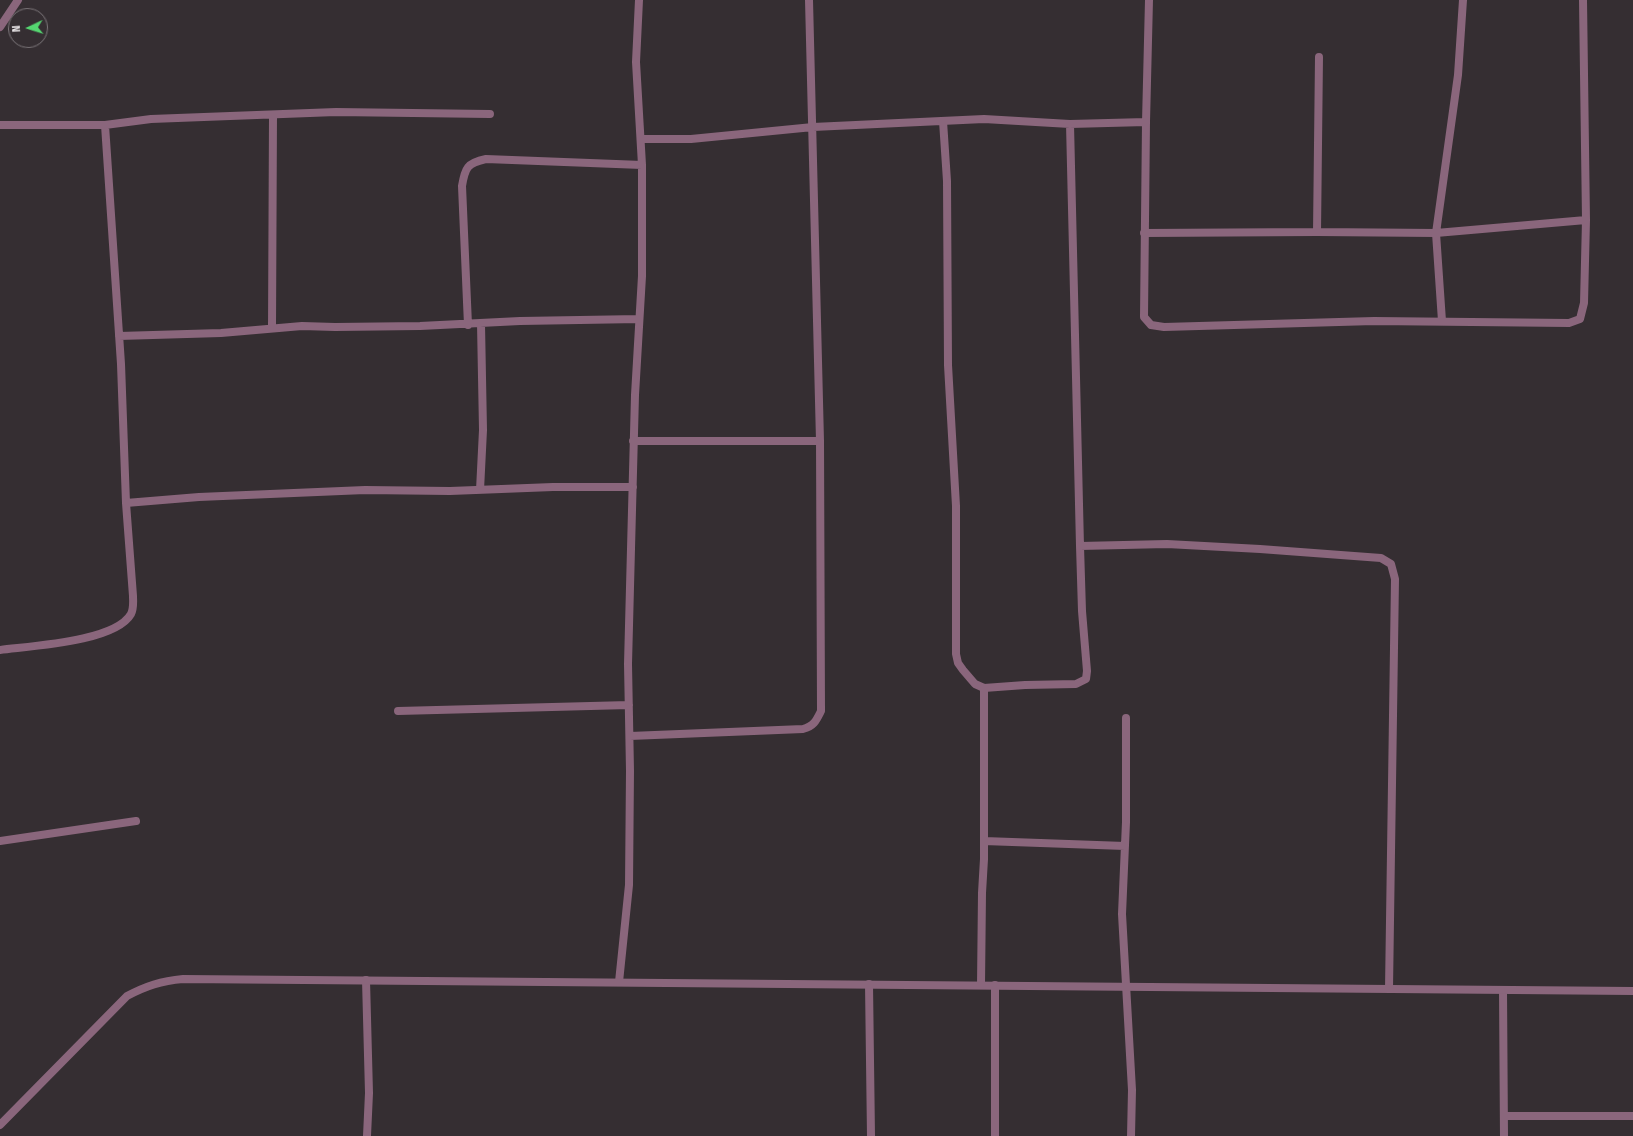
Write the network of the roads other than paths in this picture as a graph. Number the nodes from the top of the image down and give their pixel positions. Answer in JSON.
{"nodes":[{"id":1,"x":18,"y":0,"type":"edge"},
{"id":2,"x":639,"y":0,"type":"edge"},
{"id":3,"x":809,"y":0,"type":"edge"},
{"id":4,"x":1149,"y":0,"type":"edge"},
{"id":5,"x":1463,"y":0,"type":"edge"},
{"id":6,"x":1584,"y":0,"type":"edge"},
{"id":7,"x":0,"y":27,"type":"edge"},
{"id":8,"x":1319,"y":57,"type":"dead end"},
{"id":9,"x":490,"y":114,"type":"dead end"},
{"id":10,"x":273,"y":115,"type":"junction"},
{"id":11,"x":943,"y":121,"type":"junction"},
{"id":12,"x":1146,"y":122,"type":"junction"},
{"id":13,"x":1070,"y":124,"type":"junction"},
{"id":14,"x":0,"y":125,"type":"edge"},
{"id":15,"x":105,"y":125,"type":"junction"},
{"id":16,"x":813,"y":127,"type":"junction"},
{"id":17,"x":641,"y":139,"type":"junction"},
{"id":18,"x":642,"y":165,"type":"junction"},
{"id":19,"x":1586,"y":220,"type":"junction"},
{"id":20,"x":1317,"y":232,"type":"junction"},
{"id":21,"x":1144,"y":233,"type":"junction"},
{"id":22,"x":1436,"y":233,"type":"junction"},
{"id":23,"x":639,"y":319,"type":"junction"},
{"id":24,"x":1442,"y":321,"type":"junction"},
{"id":25,"x":481,"y":324,"type":"junction"},
{"id":26,"x":468,"y":325,"type":"junction"},
{"id":27,"x":272,"y":328,"type":"junction"},
{"id":28,"x":119,"y":336,"type":"junction"},
{"id":29,"x":633,"y":441,"type":"junction"},
{"id":30,"x":820,"y":441,"type":"junction"},
{"id":31,"x":632,"y":487,"type":"junction"},
{"id":32,"x":480,"y":490,"type":"junction"},
{"id":33,"x":126,"y":503,"type":"junction"},
{"id":34,"x":1080,"y":546,"type":"junction"},
{"id":35,"x":0,"y":650,"type":"edge"},
{"id":36,"x":984,"y":688,"type":"junction"},
{"id":37,"x":629,"y":705,"type":"junction"},
{"id":38,"x":398,"y":711,"type":"dead end"},
{"id":39,"x":1126,"y":718,"type":"dead end"},
{"id":40,"x":630,"y":736,"type":"junction"},
{"id":41,"x":136,"y":821,"type":"dead end"},
{"id":42,"x":0,"y":841,"type":"edge"},
{"id":43,"x":984,"y":841,"type":"junction"},
{"id":44,"x":1125,"y":846,"type":"junction"},
{"id":45,"x":366,"y":980,"type":"junction"},
{"id":46,"x":619,"y":982,"type":"junction"},
{"id":47,"x":870,"y":984,"type":"junction"},
{"id":48,"x":981,"y":985,"type":"junction"},
{"id":49,"x":995,"y":985,"type":"junction"},
{"id":50,"x":1126,"y":986,"type":"junction"},
{"id":51,"x":1389,"y":989,"type":"junction"},
{"id":52,"x":1503,"y":990,"type":"junction"},
{"id":53,"x":1633,"y":991,"type":"edge"},
{"id":54,"x":1504,"y":1116,"type":"junction"},
{"id":55,"x":1632,"y":1116,"type":"dead end"},
{"id":56,"x":0,"y":1125,"type":"edge"},
{"id":57,"x":367,"y":1136,"type":"edge"},
{"id":58,"x":871,"y":1136,"type":"edge"},
{"id":59,"x":995,"y":1136,"type":"edge"},
{"id":60,"x":1131,"y":1136,"type":"edge"},
{"id":61,"x":1504,"y":1136,"type":"edge"}],
"edges":[{"from":1,"to":7,"type":"street"},
{"from":2,"to":17,"type":"street"},
{"from":3,"to":16,"type":"street"},
{"from":4,"to":12,"type":"street"},
{"from":5,"to":22,"type":"street"},
{"from":6,"to":19,"type":"street"},
{"from":8,"to":20,"type":"street"},
{"from":9,"to":10,"type":"street"},
{"from":10,"to":15,"type":"street"},
{"from":10,"to":27,"type":"street"},
{"from":11,"to":13,"type":"street"},
{"from":11,"to":16,"type":"street"},
{"from":11,"to":36,"type":"street"},
{"from":12,"to":13,"type":"street"},
{"from":12,"to":21,"type":"street"},
{"from":13,"to":34,"type":"street"},
{"from":14,"to":15,"type":"street"},
{"from":15,"to":28,"type":"street"},
{"from":16,"to":17,"type":"street"},
{"from":16,"to":30,"type":"street"},
{"from":17,"to":18,"type":"street"},
{"from":18,"to":23,"type":"street"},
{"from":18,"to":26,"type":"street"},
{"from":19,"to":22,"type":"street"},
{"from":19,"to":24,"type":"street"},
{"from":20,"to":21,"type":"street"},
{"from":20,"to":22,"type":"street"},
{"from":21,"to":24,"type":"street"},
{"from":22,"to":24,"type":"street"},
{"from":23,"to":25,"type":"street"},
{"from":23,"to":29,"type":"street"},
{"from":25,"to":26,"type":"street"},
{"from":25,"to":32,"type":"street"},
{"from":26,"to":27,"type":"street"},
{"from":27,"to":28,"type":"street"},
{"from":28,"to":33,"type":"street"},
{"from":29,"to":30,"type":"street"},
{"from":29,"to":31,"type":"street"},
{"from":30,"to":40,"type":"street"},
{"from":31,"to":32,"type":"street"},
{"from":31,"to":37,"type":"street"},
{"from":32,"to":33,"type":"street"},
{"from":33,"to":35,"type":"street"},
{"from":34,"to":36,"type":"street"},
{"from":34,"to":51,"type":"street"},
{"from":36,"to":43,"type":"street"},
{"from":37,"to":38,"type":"street"},
{"from":37,"to":40,"type":"street"},
{"from":39,"to":44,"type":"street"},
{"from":40,"to":46,"type":"street"},
{"from":41,"to":42,"type":"street"},
{"from":43,"to":44,"type":"street"},
{"from":43,"to":48,"type":"street"},
{"from":44,"to":50,"type":"street"},
{"from":45,"to":46,"type":"street"},
{"from":45,"to":56,"type":"street"},
{"from":45,"to":57,"type":"street"},
{"from":46,"to":47,"type":"street"},
{"from":47,"to":48,"type":"street"},
{"from":47,"to":58,"type":"street"},
{"from":48,"to":49,"type":"street"},
{"from":49,"to":50,"type":"street"},
{"from":49,"to":59,"type":"street"},
{"from":50,"to":51,"type":"street"},
{"from":50,"to":60,"type":"street"},
{"from":51,"to":52,"type":"street"},
{"from":52,"to":53,"type":"street"},
{"from":52,"to":54,"type":"street"},
{"from":54,"to":55,"type":"street"},
{"from":54,"to":61,"type":"street"}]}
